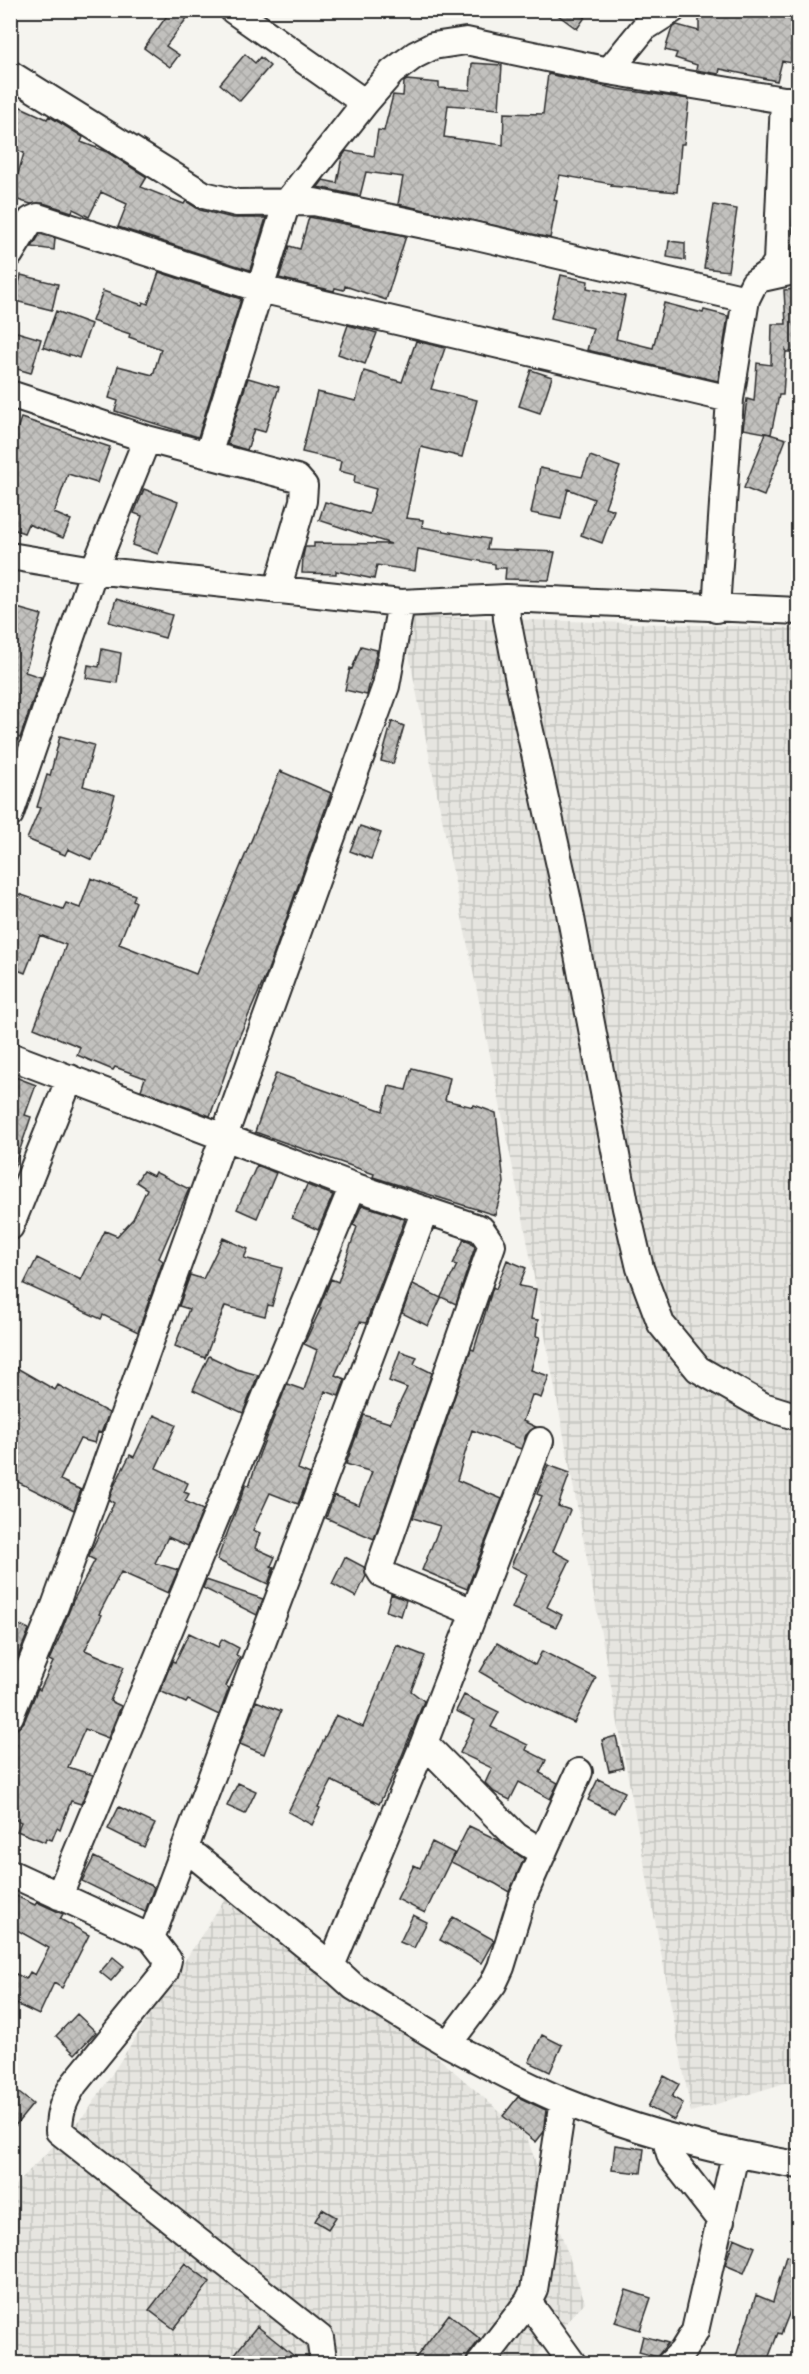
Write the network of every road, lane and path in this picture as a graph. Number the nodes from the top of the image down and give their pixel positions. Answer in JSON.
{"nodes":[{"id":1,"x":233,"y":10,"type":"edge"},
{"id":2,"x":672,"y":10,"type":"edge"},
{"id":3,"x":609,"y":71,"type":"junction"},
{"id":4,"x":10,"y":74,"type":"edge"},
{"id":5,"x":791,"y":100,"type":"edge"},
{"id":6,"x":365,"y":103,"type":"junction"},
{"id":7,"x":286,"y":202,"type":"junction"},
{"id":8,"x":10,"y":254,"type":"edge"},
{"id":9,"x":798,"y":270,"type":"edge"},
{"id":10,"x":762,"y":278,"type":"junction"},
{"id":11,"x":260,"y":289,"type":"junction"},
{"id":12,"x":746,"y":299,"type":"junction"},
{"id":13,"x":10,"y":394,"type":"edge"},
{"id":14,"x":730,"y":399,"type":"junction"},
{"id":15,"x":147,"y":439,"type":"junction"},
{"id":16,"x":208,"y":455,"type":"junction"},
{"id":17,"x":10,"y":556,"type":"edge"},
{"id":18,"x":94,"y":570,"type":"junction"},
{"id":19,"x":277,"y":590,"type":"junction"},
{"id":20,"x":506,"y":598,"type":"junction"},
{"id":21,"x":401,"y":603,"type":"junction"},
{"id":22,"x":716,"y":609,"type":"junction"},
{"id":23,"x":798,"y":611,"type":"edge"},
{"id":24,"x":10,"y":814,"type":"edge"},
{"id":25,"x":10,"y":1056,"type":"edge"},
{"id":26,"x":70,"y":1078,"type":"junction"},
{"id":27,"x":224,"y":1136,"type":"junction"},
{"id":28,"x":353,"y":1186,"type":"junction"},
{"id":29,"x":425,"y":1210,"type":"junction"},
{"id":30,"x":10,"y":1227,"type":"edge"},
{"id":31,"x":798,"y":1417,"type":"edge"},
{"id":32,"x":540,"y":1442,"type":"dead end"},
{"id":33,"x":473,"y":1612,"type":"junction"},
{"id":34,"x":10,"y":1716,"type":"edge"},
{"id":35,"x":424,"y":1743,"type":"junction"},
{"id":36,"x":579,"y":1772,"type":"dead end"},
{"id":37,"x":184,"y":1851,"type":"junction"},
{"id":38,"x":543,"y":1853,"type":"junction"},
{"id":39,"x":10,"y":1873,"type":"edge"},
{"id":40,"x":59,"y":1896,"type":"junction"},
{"id":41,"x":151,"y":1938,"type":"junction"},
{"id":42,"x":332,"y":1966,"type":"junction"},
{"id":43,"x":448,"y":2044,"type":"junction"},
{"id":44,"x":563,"y":2101,"type":"junction"},
{"id":45,"x":665,"y":2137,"type":"junction"},
{"id":46,"x":735,"y":2155,"type":"junction"},
{"id":47,"x":798,"y":2165,"type":"edge"},
{"id":48,"x":721,"y":2221,"type":"junction"},
{"id":49,"x":528,"y":2302,"type":"junction"},
{"id":50,"x":321,"y":2364,"type":"edge"},
{"id":51,"x":480,"y":2364,"type":"edge"},
{"id":52,"x":573,"y":2364,"type":"edge"},
{"id":53,"x":670,"y":2364,"type":"edge"}],
"edges":[{"from":1,"to":6,"type":"street"},
{"from":2,"to":3,"type":"street"},
{"from":3,"to":5,"type":"street"},
{"from":3,"to":6,"type":"street"},
{"from":4,"to":7,"type":"street"},
{"from":5,"to":10,"type":"street"},
{"from":6,"to":7,"type":"street"},
{"from":7,"to":11,"type":"street"},
{"from":7,"to":12,"type":"street"},
{"from":8,"to":11,"type":"street"},
{"from":9,"to":10,"type":"street"},
{"from":10,"to":12,"type":"street"},
{"from":11,"to":14,"type":"street"},
{"from":11,"to":16,"type":"street"},
{"from":12,"to":14,"type":"street"},
{"from":13,"to":15,"type":"street"},
{"from":14,"to":22,"type":"street"},
{"from":15,"to":16,"type":"street"},
{"from":15,"to":18,"type":"street"},
{"from":16,"to":19,"type":"street"},
{"from":17,"to":18,"type":"street"},
{"from":18,"to":19,"type":"street"},
{"from":18,"to":24,"type":"street"},
{"from":19,"to":21,"type":"street"},
{"from":20,"to":21,"type":"street"},
{"from":20,"to":22,"type":"street"},
{"from":20,"to":31,"type":"street"},
{"from":21,"to":27,"type":"street"},
{"from":22,"to":23,"type":"street"},
{"from":25,"to":26,"type":"street"},
{"from":26,"to":27,"type":"street"},
{"from":26,"to":30,"type":"street"},
{"from":27,"to":28,"type":"street"},
{"from":27,"to":34,"type":"street"},
{"from":28,"to":29,"type":"street"},
{"from":28,"to":40,"type":"street"},
{"from":29,"to":33,"type":"street"},
{"from":29,"to":37,"type":"street"},
{"from":32,"to":33,"type":"street"},
{"from":33,"to":35,"type":"street"},
{"from":35,"to":38,"type":"street"},
{"from":35,"to":42,"type":"street"},
{"from":36,"to":38,"type":"street"},
{"from":37,"to":41,"type":"street"},
{"from":37,"to":42,"type":"street"},
{"from":38,"to":43,"type":"street"},
{"from":39,"to":40,"type":"street"},
{"from":40,"to":41,"type":"street"},
{"from":41,"to":50,"type":"street"},
{"from":42,"to":43,"type":"street"},
{"from":43,"to":44,"type":"street"},
{"from":44,"to":45,"type":"street"},
{"from":44,"to":49,"type":"street"},
{"from":45,"to":46,"type":"street"},
{"from":45,"to":48,"type":"street"},
{"from":46,"to":47,"type":"street"},
{"from":46,"to":48,"type":"street"},
{"from":48,"to":53,"type":"street"},
{"from":49,"to":51,"type":"street"},
{"from":49,"to":52,"type":"street"}]}
